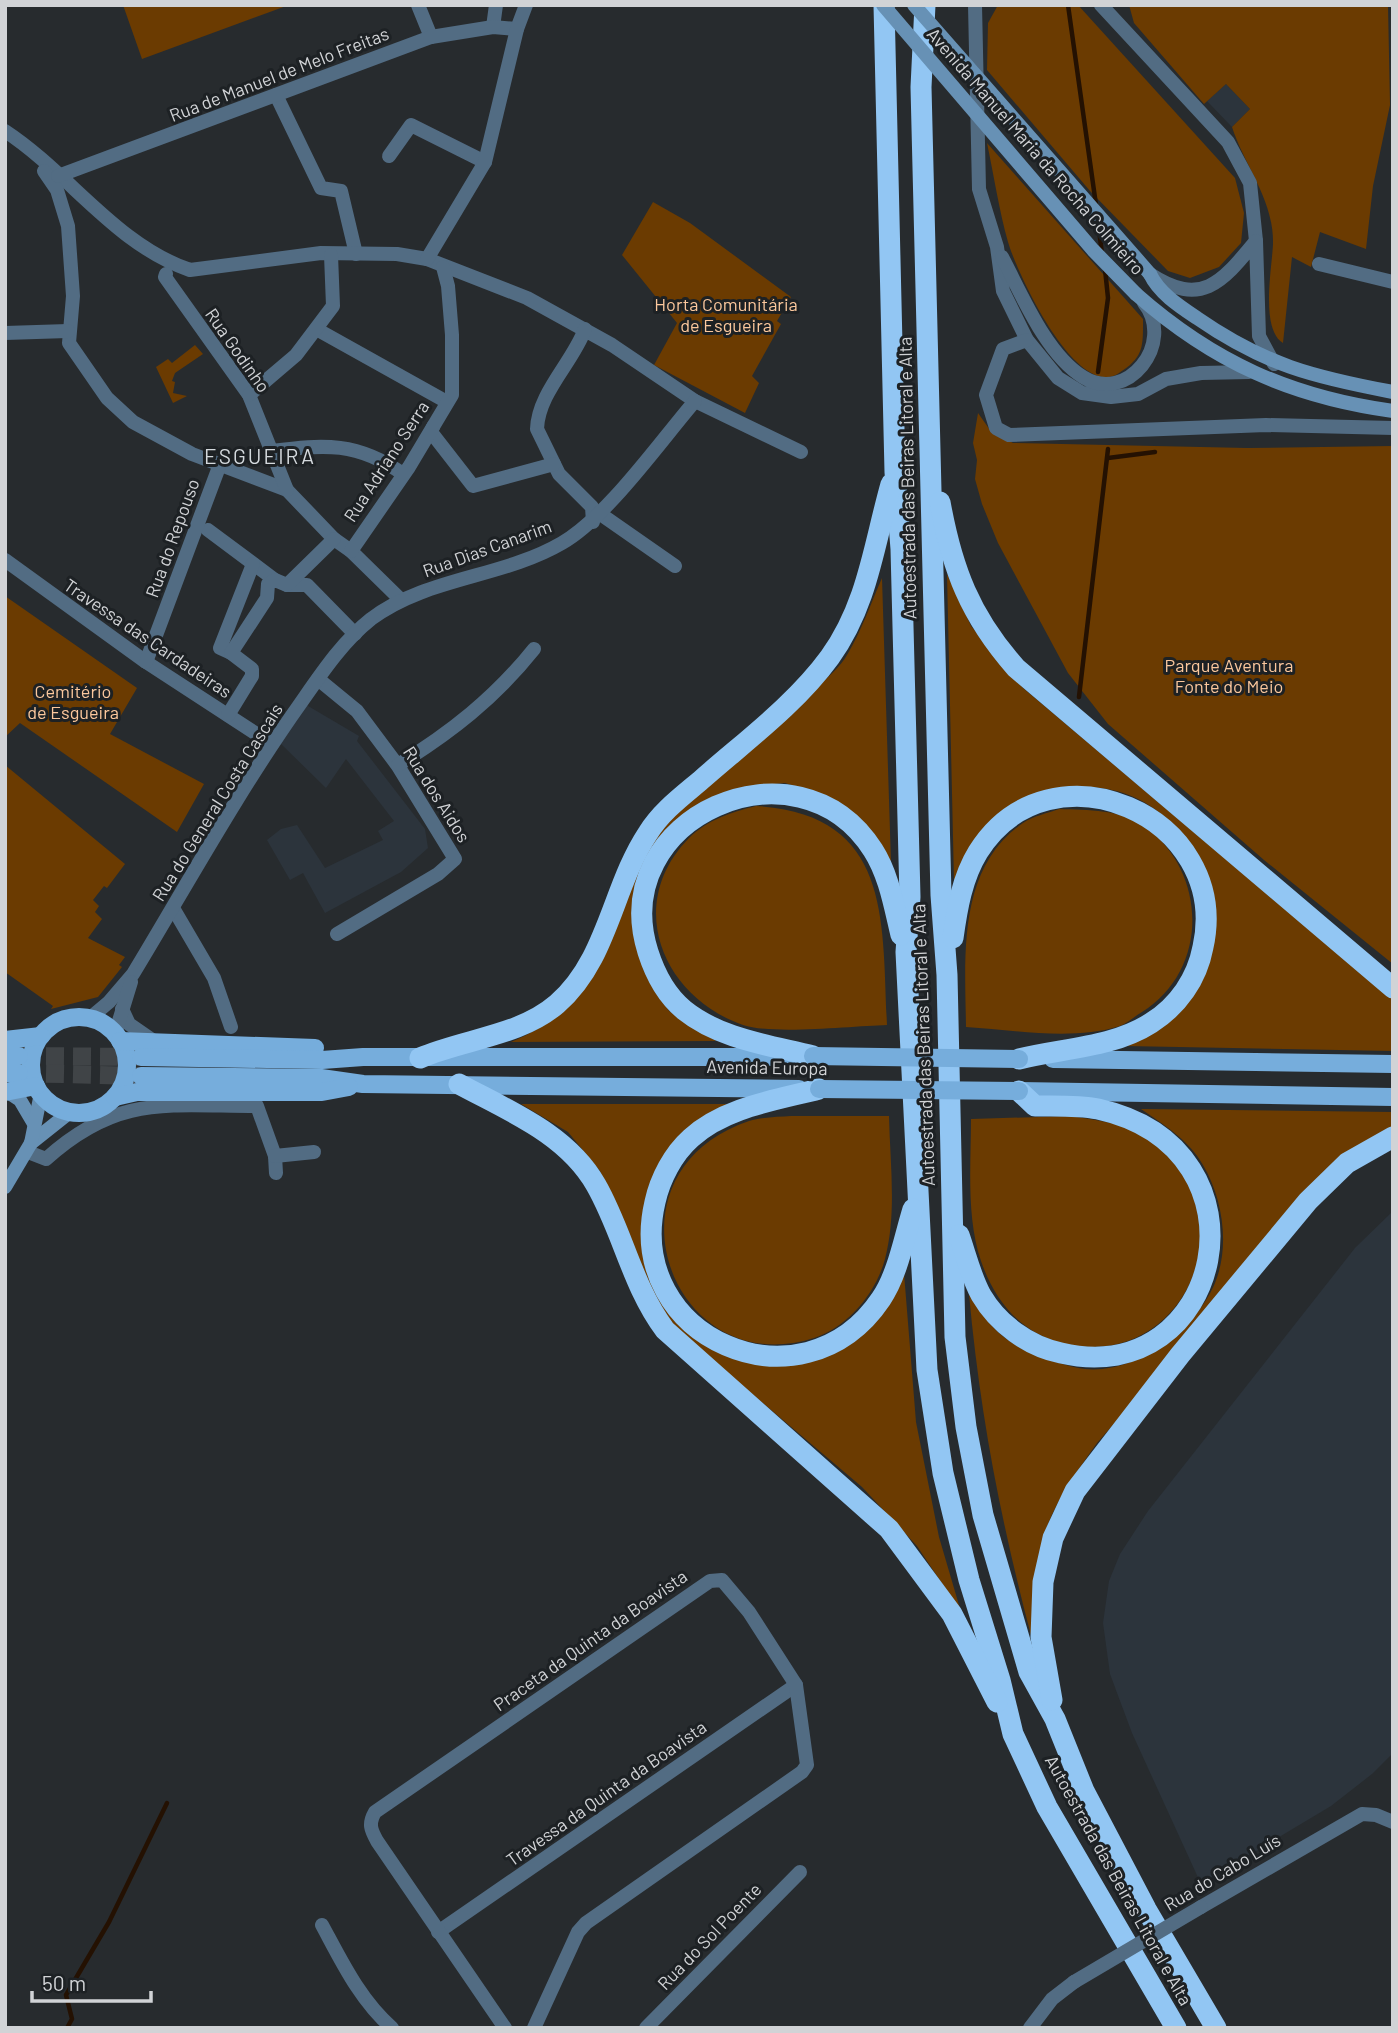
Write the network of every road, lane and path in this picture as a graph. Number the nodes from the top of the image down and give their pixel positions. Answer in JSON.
{"nodes":[{"id":1,"x":418,"y":5,"type":"edge"},
{"id":2,"x":496,"y":5,"type":"edge"},
{"id":3,"x":526,"y":5,"type":"edge"},
{"id":4,"x":884,"y":5,"type":"edge"},
{"id":5,"x":914,"y":5,"type":"edge"},
{"id":6,"x":925,"y":5,"type":"edge"},
{"id":7,"x":1101,"y":5,"type":"edge"},
{"id":8,"x":976,"y":9,"type":"edge"},
{"id":9,"x":493,"y":27,"type":"junction"},
{"id":10,"x":517,"y":29,"type":"junction"},
{"id":11,"x":431,"y":37,"type":"junction"},
{"id":12,"x":276,"y":95,"type":"junction"},
{"id":13,"x":5,"y":131,"type":"edge"},
{"id":14,"x":34,"y":155,"type":"junction"},
{"id":15,"x":389,"y":156,"type":"dead end"},
{"id":16,"x":485,"y":162,"type":"junction"},
{"id":17,"x":58,"y":176,"type":"junction"},
{"id":18,"x":87,"y":202,"type":"junction"},
{"id":19,"x":64,"y":212,"type":"junction"},
{"id":20,"x":1256,"y":242,"type":"junction"},
{"id":21,"x":997,"y":247,"type":"junction"},
{"id":22,"x":356,"y":254,"type":"junction"},
{"id":23,"x":331,"y":255,"type":"junction"},
{"id":24,"x":427,"y":259,"type":"junction"},
{"id":25,"x":1319,"y":264,"type":"dead end"},
{"id":26,"x":443,"y":267,"type":"junction"},
{"id":27,"x":166,"y":274,"type":"dead end"},
{"id":28,"x":1150,"y":274,"type":"junction"},
{"id":29,"x":1393,"y":282,"type":"edge"},
{"id":30,"x":1136,"y":294,"type":"junction"},
{"id":31,"x":585,"y":329,"type":"junction"},
{"id":32,"x":318,"y":330,"type":"junction"},
{"id":33,"x":68,"y":331,"type":"junction"},
{"id":34,"x":5,"y":333,"type":"edge"},
{"id":35,"x":1027,"y":340,"type":"junction"},
{"id":36,"x":1274,"y":363,"type":"junction"},
{"id":37,"x":1249,"y":372,"type":"junction"},
{"id":38,"x":1393,"y":392,"type":"edge"},
{"id":39,"x":250,"y":395,"type":"junction"},
{"id":40,"x":695,"y":401,"type":"junction"},
{"id":41,"x":447,"y":402,"type":"junction"},
{"id":42,"x":1393,"y":411,"type":"edge"},
{"id":43,"x":433,"y":427,"type":"junction"},
{"id":44,"x":1393,"y":428,"type":"edge"},
{"id":45,"x":930,"y":444,"type":"junction"},
{"id":46,"x":272,"y":451,"type":"junction"},
{"id":47,"x":801,"y":452,"type":"dead end"},
{"id":48,"x":554,"y":464,"type":"junction"},
{"id":49,"x":219,"y":467,"type":"junction"},
{"id":50,"x":895,"y":472,"type":"junction"},
{"id":51,"x":403,"y":474,"type":"junction"},
{"id":52,"x":287,"y":490,"type":"junction"},
{"id":53,"x":596,"y":517,"type":"junction"},
{"id":54,"x":208,"y":530,"type":"dead end"},
{"id":55,"x":334,"y":539,"type":"junction"},
{"id":56,"x":351,"y":551,"type":"junction"},
{"id":57,"x":5,"y":560,"type":"edge"},
{"id":58,"x":253,"y":564,"type":"junction"},
{"id":59,"x":675,"y":566,"type":"dead end"},
{"id":60,"x":281,"y":582,"type":"junction"},
{"id":61,"x":400,"y":599,"type":"junction"},
{"id":62,"x":355,"y":634,"type":"junction"},
{"id":63,"x":231,"y":643,"type":"junction"},
{"id":64,"x":534,"y":649,"type":"dead end"},
{"id":65,"x":146,"y":662,"type":"junction"},
{"id":66,"x":318,"y":679,"type":"junction"},
{"id":67,"x":228,"y":715,"type":"junction"},
{"id":68,"x":272,"y":744,"type":"junction"},
{"id":69,"x":398,"y":765,"type":"junction"},
{"id":70,"x":173,"y":908,"type":"junction"},
{"id":71,"x":337,"y":934,"type":"dead end"},
{"id":72,"x":906,"y":952,"type":"junction"},
{"id":73,"x":133,"y":974,"type":"junction"},
{"id":74,"x":947,"y":975,"type":"junction"},
{"id":75,"x":1393,"y":988,"type":"edge"},
{"id":76,"x":122,"y":1010,"type":"junction"},
{"id":77,"x":90,"y":1018,"type":"junction"},
{"id":78,"x":231,"y":1027,"type":"dead end"},
{"id":79,"x":41,"y":1035,"type":"junction"},
{"id":80,"x":118,"y":1038,"type":"junction"},
{"id":81,"x":5,"y":1040,"type":"edge"},
{"id":82,"x":155,"y":1042,"type":"junction"},
{"id":83,"x":813,"y":1056,"type":"junction"},
{"id":84,"x":141,"y":1057,"type":"tunnel mouth"},
{"id":85,"x":363,"y":1057,"type":"junction"},
{"id":86,"x":420,"y":1058,"type":"junction"},
{"id":87,"x":1019,"y":1059,"type":"junction"},
{"id":88,"x":1393,"y":1064,"type":"edge"},
{"id":89,"x":141,"y":1076,"type":"tunnel mouth"},
{"id":90,"x":363,"y":1084,"type":"junction"},
{"id":91,"x":459,"y":1084,"type":"junction"},
{"id":92,"x":819,"y":1089,"type":"junction"},
{"id":93,"x":39,"y":1090,"type":"junction"},
{"id":94,"x":1019,"y":1091,"type":"junction"},
{"id":95,"x":7,"y":1092,"type":"edge"},
{"id":96,"x":115,"y":1097,"type":"junction"},
{"id":97,"x":1393,"y":1097,"type":"edge"},
{"id":98,"x":70,"y":1112,"type":"junction"},
{"id":99,"x":33,"y":1122,"type":"junction"},
{"id":100,"x":1393,"y":1137,"type":"edge"},
{"id":101,"x":29,"y":1147,"type":"junction"},
{"id":102,"x":314,"y":1152,"type":"dead end"},
{"id":103,"x":275,"y":1156,"type":"junction"},
{"id":104,"x":276,"y":1173,"type":"dead end"},
{"id":105,"x":5,"y":1187,"type":"edge"},
{"id":106,"x":918,"y":1194,"type":"junction"},
{"id":107,"x":951,"y":1216,"type":"junction"},
{"id":108,"x":796,"y":1685,"type":"junction"},
{"id":109,"x":1055,"y":1719,"type":"junction"},
{"id":110,"x":1013,"y":1734,"type":"junction"},
{"id":111,"x":1393,"y":1822,"type":"edge"},
{"id":112,"x":800,"y":1872,"type":"dead end"},
{"id":113,"x":322,"y":1925,"type":"dead end"},
{"id":114,"x":438,"y":1932,"type":"junction"},
{"id":115,"x":392,"y":2028,"type":"edge"},
{"id":116,"x":505,"y":2028,"type":"edge"},
{"id":117,"x":534,"y":2028,"type":"edge"},
{"id":118,"x":646,"y":2028,"type":"edge"},
{"id":119,"x":1030,"y":2028,"type":"edge"},
{"id":120,"x":1176,"y":2028,"type":"edge"},
{"id":121,"x":1216,"y":2028,"type":"edge"}],
"edges":[{"from":1,"to":11,"type":"street"},
{"from":2,"to":9,"type":"street"},
{"from":3,"to":10,"type":"street"},
{"from":4,"to":30,"type":"main road","name":"Avenida Manuel Maria da Rocha Colmieiro","bridge":true},
{"from":4,"to":50,"type":"highway","name":"Autoestrada das Beiras Litoral e Alta"},
{"from":5,"to":28,"type":"main road","name":"Avenida Manuel Maria da Rocha Colmieiro","bridge":true},
{"from":6,"to":45,"type":"highway","name":"Autoestrada das Beiras Litoral e Alta"},
{"from":7,"to":20,"type":"street"},
{"from":8,"to":21,"type":"street"},
{"from":9,"to":10,"type":"street","name":"Rua de Manuel de Melo Freitas"},
{"from":9,"to":11,"type":"street","name":"Rua de Manuel de Melo Freitas"},
{"from":10,"to":16,"type":"street"},
{"from":11,"to":12,"type":"street","name":"Rua de Manuel de Melo Freitas"},
{"from":12,"to":17,"type":"street","name":"Rua de Manuel de Melo Freitas"},
{"from":12,"to":22,"type":"street"},
{"from":13,"to":14,"type":"street"},
{"from":14,"to":17,"type":"street"},
{"from":14,"to":19,"type":"street"},
{"from":15,"to":16,"type":"street"},
{"from":16,"to":24,"type":"street"},
{"from":17,"to":18,"type":"street"},
{"from":18,"to":19,"type":"street"},
{"from":18,"to":23,"type":"street"},
{"from":19,"to":33,"type":"street"},
{"from":20,"to":28,"type":"street"},
{"from":20,"to":36,"type":"street"},
{"from":21,"to":30,"type":"street"},
{"from":21,"to":35,"type":"street"},
{"from":22,"to":23,"type":"street"},
{"from":22,"to":24,"type":"street"},
{"from":23,"to":32,"type":"street"},
{"from":24,"to":26,"type":"street"},
{"from":25,"to":29,"type":"street"},
{"from":26,"to":31,"type":"street"},
{"from":26,"to":41,"type":"street","name":"Rua Adriano Serra"},
{"from":27,"to":39,"type":"street","name":"Rua Godinho"},
{"from":28,"to":36,"type":"main road","name":"Avenida Manuel Maria da Rocha Colmieiro"},
{"from":30,"to":37,"type":"main road","name":"Avenida Manuel Maria da Rocha Colmieiro"},
{"from":31,"to":40,"type":"street"},
{"from":31,"to":48,"type":"street"},
{"from":32,"to":39,"type":"street"},
{"from":32,"to":41,"type":"street"},
{"from":33,"to":34,"type":"street"},
{"from":33,"to":49,"type":"street"},
{"from":35,"to":37,"type":"street"},
{"from":35,"to":44,"type":"street"},
{"from":36,"to":38,"type":"main road","name":"Avenida Manuel Maria da Rocha Colmieiro"},
{"from":37,"to":42,"type":"main road","name":"Avenida Manuel Maria da Rocha Colmieiro"},
{"from":39,"to":46,"type":"street","name":"Rua Godinho"},
{"from":40,"to":47,"type":"street"},
{"from":40,"to":53,"type":"street","name":"Rua Dias Canarim"},
{"from":41,"to":43,"type":"street","name":"Rua Adriano Serra"},
{"from":43,"to":48,"type":"street"},
{"from":43,"to":51,"type":"street","name":"Rua Adriano Serra"},
{"from":45,"to":74,"type":"highway","name":"Autoestrada das Beiras Litoral e Alta"},
{"from":45,"to":75,"type":"highway"},
{"from":46,"to":51,"type":"street"},
{"from":46,"to":52,"type":"street","name":"Rua Godinho"},
{"from":48,"to":53,"type":"street"},
{"from":49,"to":52,"type":"street"},
{"from":49,"to":65,"type":"street","name":"Rua do Repouso"},
{"from":50,"to":72,"type":"highway","name":"Autoestrada das Beiras Litoral e Alta"},
{"from":50,"to":86,"type":"highway"},
{"from":51,"to":56,"type":"street","name":"Rua Adriano Serra"},
{"from":52,"to":55,"type":"street"},
{"from":53,"to":59,"type":"street"},
{"from":53,"to":61,"type":"street","name":"Rua Dias Canarim"},
{"from":54,"to":58,"type":"street"},
{"from":55,"to":56,"type":"street"},
{"from":55,"to":60,"type":"street"},
{"from":56,"to":61,"type":"street"},
{"from":57,"to":65,"type":"street","name":"Travessa das Cardadeiras"},
{"from":58,"to":60,"type":"street"},
{"from":58,"to":63,"type":"street"},
{"from":60,"to":62,"type":"street"},
{"from":60,"to":63,"type":"street"},
{"from":61,"to":62,"type":"street","name":"Rua do General Costa Cascais"},
{"from":62,"to":66,"type":"street","name":"Rua do General Costa Cascais"},
{"from":63,"to":67,"type":"street"},
{"from":64,"to":69,"type":"street"},
{"from":65,"to":67,"type":"street","name":"Travessa das Cardadeiras"},
{"from":66,"to":68,"type":"street","name":"Rua do General Costa Cascais"},
{"from":66,"to":69,"type":"street","name":"Rua dos Aidos"},
{"from":67,"to":68,"type":"street","name":"Travessa das Cardadeiras"},
{"from":68,"to":70,"type":"street","name":"Rua do General Costa Cascais"},
{"from":69,"to":71,"type":"street","name":"Rua dos Aidos"},
{"from":70,"to":73,"type":"street","name":"Rua do General Costa Cascais"},
{"from":70,"to":78,"type":"street"},
{"from":72,"to":83,"type":"highway"},
{"from":72,"to":106,"type":"highway","name":"Autoestrada das Beiras Litoral e Alta"},
{"from":73,"to":76,"type":"street","name":"Rua do General Costa Cascais"},
{"from":73,"to":77,"type":"street","name":"Rua do General Costa Cascais"},
{"from":74,"to":87,"type":"highway"},
{"from":74,"to":107,"type":"highway","name":"Autoestrada das Beiras Litoral e Alta"},
{"from":76,"to":80,"type":"street","name":"Rua do General Costa Cascais"},
{"from":76,"to":82,"type":"street"},
{"from":77,"to":79,"type":"main road"},
{"from":77,"to":80,"type":"main road"},
{"from":79,"to":81,"type":"main road"},
{"from":79,"to":93,"type":"main road"},
{"from":80,"to":82,"type":"main road"},
{"from":80,"to":96,"type":"main road"},
{"from":82,"to":85,"type":"main road"},
{"from":83,"to":86,"type":"main road","name":"Avenida Europa"},
{"from":83,"to":87,"type":"main road","name":"Avenida Europa","bridge":true},
{"from":84,"to":85,"type":"main road","name":"Avenida Europa"},
{"from":85,"to":86,"type":"main road","name":"Avenida Europa"},
{"from":87,"to":88,"type":"main road","name":"Avenida Europa"},
{"from":89,"to":90,"type":"main road","name":"Avenida Europa"},
{"from":90,"to":91,"type":"main road","name":"Avenida Europa"},
{"from":90,"to":96,"type":"main road"},
{"from":91,"to":92,"type":"main road","name":"Avenida Europa"},
{"from":91,"to":110,"type":"highway"},
{"from":92,"to":94,"type":"main road","name":"Avenida Europa","bridge":true},
{"from":92,"to":106,"type":"highway"},
{"from":93,"to":95,"type":"main road"},
{"from":93,"to":98,"type":"main road"},
{"from":93,"to":99,"type":"main road"},
{"from":94,"to":97,"type":"main road","name":"Avenida Europa"},
{"from":94,"to":107,"type":"highway"},
{"from":95,"to":99,"type":"main road"},
{"from":96,"to":98,"type":"main road"},
{"from":98,"to":101,"type":"main road"},
{"from":99,"to":101,"type":"main road"},
{"from":100,"to":109,"type":"highway"},
{"from":101,"to":103,"type":"street"},
{"from":101,"to":105,"type":"main road"},
{"from":102,"to":103,"type":"street"},
{"from":103,"to":104,"type":"street"},
{"from":106,"to":110,"type":"highway","name":"Autoestrada das Beiras Litoral e Alta"},
{"from":107,"to":109,"type":"highway","name":"Autoestrada das Beiras Litoral e Alta"},
{"from":108,"to":114,"type":"street","name":"Travessa da Quinta da Boavista"},
{"from":108,"to":114,"type":"street","name":"Praceta da Quinta da Boavista"},
{"from":108,"to":117,"type":"street","name":"Praceta da Quinta da Boavista"},
{"from":109,"to":121,"type":"highway","name":"Autoestrada das Beiras Litoral e Alta"},
{"from":110,"to":120,"type":"highway","name":"Autoestrada das Beiras Litoral e Alta"},
{"from":111,"to":119,"type":"street","name":"Rua do Cabo Luís","bridge":true},
{"from":112,"to":118,"type":"street","name":"Rua do Sol Poente"},
{"from":113,"to":115,"type":"street"},
{"from":114,"to":116,"type":"street","name":"Praceta da Quinta da Boavista"}]}
